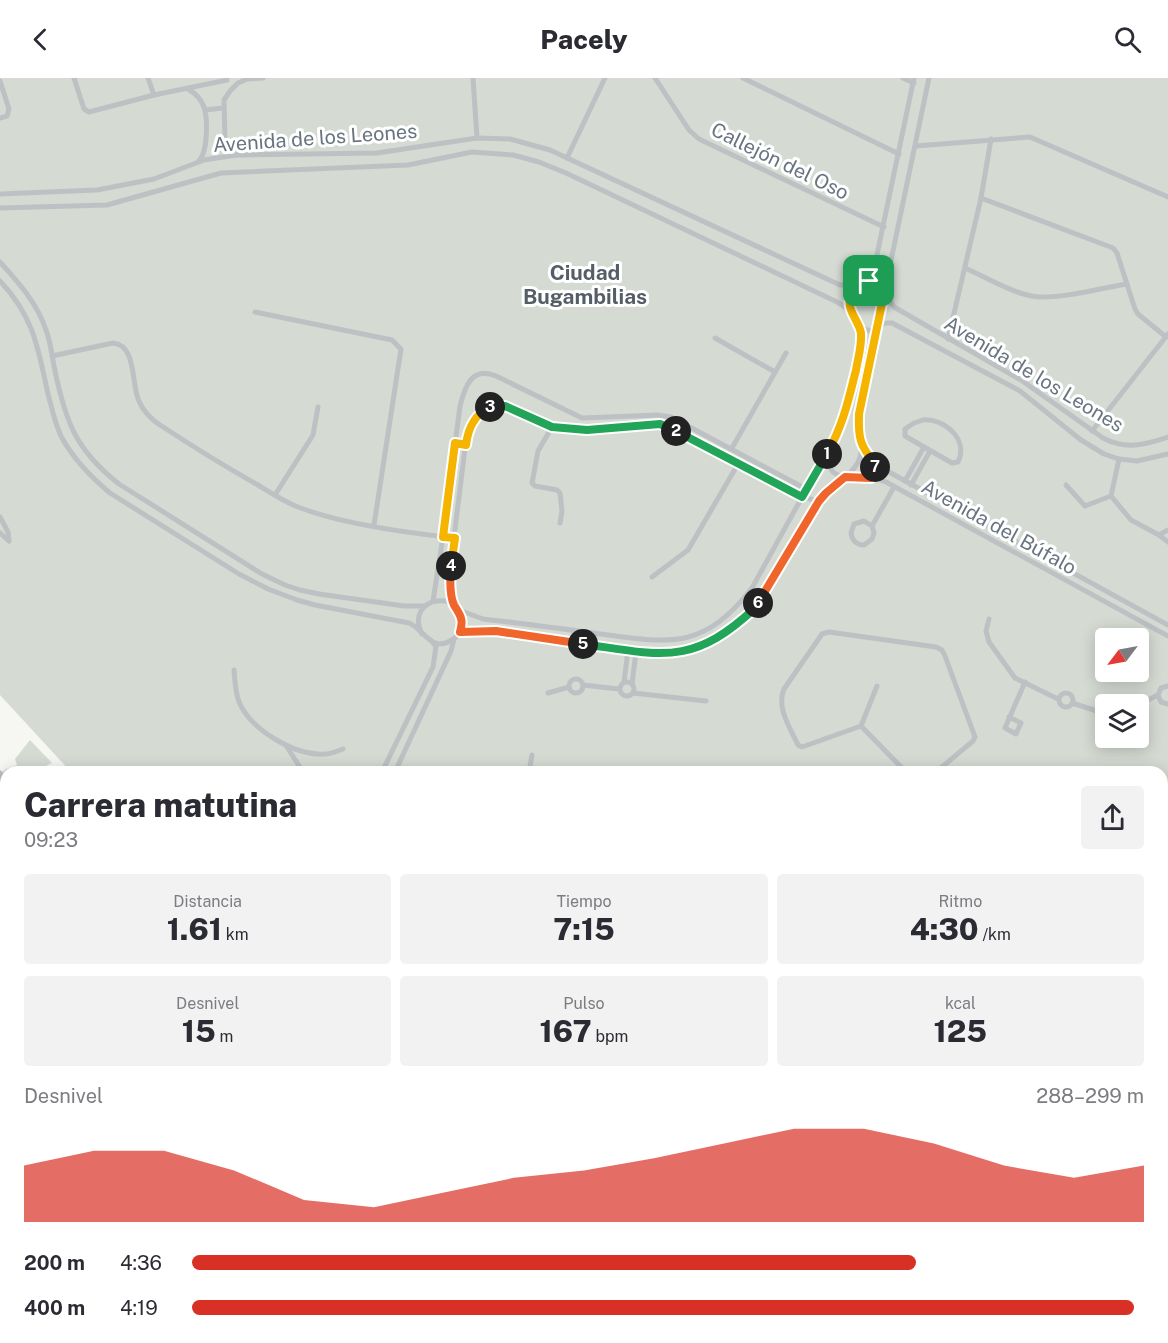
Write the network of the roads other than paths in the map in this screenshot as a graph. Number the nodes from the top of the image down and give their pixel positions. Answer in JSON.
{"nodes":[{"id":1,"x":74,"y":78,"type":"edge"},
{"id":2,"x":148,"y":78,"type":"edge"},
{"id":3,"x":263,"y":78,"type":"edge"},
{"id":4,"x":473,"y":78,"type":"edge"},
{"id":5,"x":605,"y":78,"type":"edge"},
{"id":6,"x":655,"y":78,"type":"edge"},
{"id":7,"x":743,"y":78,"type":"edge"},
{"id":8,"x":903,"y":78,"type":"edge"},
{"id":9,"x":929,"y":78,"type":"edge"},
{"id":10,"x":227,"y":79,"type":"edge"},
{"id":11,"x":914,"y":80,"type":"edge"},
{"id":12,"x":0,"y":81,"type":"edge"},
{"id":13,"x":234,"y":87,"type":"junction"},
{"id":14,"x":188,"y":88,"type":"junction"},
{"id":15,"x":153,"y":95,"type":"junction"},
{"id":16,"x":223,"y":108,"type":"junction"},
{"id":17,"x":205,"y":110,"type":"junction"},
{"id":18,"x":0,"y":118,"type":"edge"},
{"id":19,"x":477,"y":138,"type":"junction"},
{"id":20,"x":991,"y":139,"type":"junction"},
{"id":21,"x":915,"y":146,"type":"junction"},
{"id":22,"x":383,"y":152,"type":"junction"},
{"id":23,"x":899,"y":154,"type":"junction"},
{"id":24,"x":236,"y":155,"type":"junction"},
{"id":25,"x":567,"y":158,"type":"junction"},
{"id":26,"x":198,"y":162,"type":"junction"},
{"id":27,"x":383,"y":166,"type":"junction"},
{"id":28,"x":0,"y":194,"type":"edge"},
{"id":29,"x":1168,"y":196,"type":"edge"},
{"id":30,"x":981,"y":198,"type":"junction"},
{"id":31,"x":0,"y":208,"type":"edge"},
{"id":32,"x":884,"y":227,"type":"junction"},
{"id":33,"x":0,"y":262,"type":"edge"},
{"id":34,"x":965,"y":268,"type":"junction"},
{"id":35,"x":0,"y":281,"type":"edge"},
{"id":36,"x":865,"y":281,"type":"junction"},
{"id":37,"x":1127,"y":284,"type":"junction"},
{"id":38,"x":857,"y":285,"type":"junction"},
{"id":39,"x":884,"y":294,"type":"junction"},
{"id":40,"x":255,"y":312,"type":"dead end"},
{"id":41,"x":852,"y":312,"type":"junction"},
{"id":42,"x":859,"y":325,"type":"junction"},
{"id":43,"x":877,"y":329,"type":"junction"},
{"id":44,"x":1167,"y":335,"type":"edge"},
{"id":45,"x":715,"y":338,"type":"dead end"},
{"id":46,"x":948,"y":339,"type":"junction"},
{"id":47,"x":786,"y":353,"type":"dead end"},
{"id":48,"x":52,"y":356,"type":"junction"},
{"id":49,"x":775,"y":372,"type":"junction"},
{"id":50,"x":318,"y":407,"type":"dead end"},
{"id":51,"x":552,"y":427,"type":"junction"},
{"id":52,"x":1092,"y":431,"type":"junction"},
{"id":53,"x":1168,"y":438,"type":"edge"},
{"id":54,"x":1110,"y":441,"type":"junction"},
{"id":55,"x":455,"y":443,"type":"junction"},
{"id":56,"x":466,"y":445,"type":"junction"},
{"id":57,"x":861,"y":445,"type":"junction"},
{"id":58,"x":924,"y":447,"type":"junction"},
{"id":59,"x":732,"y":448,"type":"junction"},
{"id":60,"x":830,"y":449,"type":"junction"},
{"id":61,"x":930,"y":451,"type":"junction"},
{"id":62,"x":1104,"y":454,"type":"junction"},
{"id":63,"x":1168,"y":454,"type":"edge"},
{"id":64,"x":1119,"y":459,"type":"junction"},
{"id":65,"x":738,"y":464,"type":"junction"},
{"id":66,"x":876,"y":464,"type":"junction"},
{"id":67,"x":845,"y":477,"type":"junction"},
{"id":68,"x":871,"y":478,"type":"junction"},
{"id":69,"x":908,"y":483,"type":"junction"},
{"id":70,"x":1066,"y":485,"type":"dead end"},
{"id":71,"x":894,"y":487,"type":"junction"},
{"id":72,"x":808,"y":490,"type":"junction"},
{"id":73,"x":275,"y":495,"type":"junction"},
{"id":74,"x":1111,"y":496,"type":"junction"},
{"id":75,"x":802,"y":497,"type":"junction"},
{"id":76,"x":819,"y":501,"type":"junction"},
{"id":77,"x":0,"y":517,"type":"edge"},
{"id":78,"x":560,"y":523,"type":"dead end"},
{"id":79,"x":374,"y":525,"type":"junction"},
{"id":80,"x":872,"y":526,"type":"junction"},
{"id":81,"x":1168,"y":530,"type":"edge"},
{"id":82,"x":0,"y":533,"type":"edge"},
{"id":83,"x":1159,"y":535,"type":"junction"},
{"id":84,"x":443,"y":537,"type":"junction"},
{"id":85,"x":455,"y":538,"type":"junction"},
{"id":86,"x":1168,"y":542,"type":"edge"},
{"id":87,"x":1050,"y":561,"type":"junction"},
{"id":88,"x":1046,"y":569,"type":"junction"},
{"id":89,"x":652,"y":578,"type":"dead end"},
{"id":90,"x":433,"y":601,"type":"junction"},
{"id":91,"x":424,"y":606,"type":"junction"},
{"id":92,"x":457,"y":607,"type":"junction"},
{"id":93,"x":989,"y":619,"type":"dead end"},
{"id":94,"x":1168,"y":625,"type":"edge"},
{"id":95,"x":460,"y":632,"type":"junction"},
{"id":96,"x":422,"y":634,"type":"junction"},
{"id":97,"x":1168,"y":636,"type":"edge"},
{"id":98,"x":454,"y":639,"type":"junction"},
{"id":99,"x":433,"y":643,"type":"junction"},
{"id":100,"x":628,"y":650,"type":"junction"},
{"id":101,"x":636,"y":652,"type":"junction"},
{"id":102,"x":234,"y":670,"type":"dead end"},
{"id":103,"x":624,"y":682,"type":"junction"},
{"id":104,"x":1024,"y":682,"type":"junction"},
{"id":105,"x":632,"y":684,"type":"junction"},
{"id":106,"x":876,"y":686,"type":"dead end"},
{"id":107,"x":1168,"y":686,"type":"edge"},
{"id":108,"x":619,"y":689,"type":"junction"},
{"id":109,"x":548,"y":693,"type":"dead end"},
{"id":110,"x":633,"y":693,"type":"junction"},
{"id":111,"x":1158,"y":695,"type":"junction"},
{"id":112,"x":1058,"y":699,"type":"junction"},
{"id":113,"x":1149,"y":700,"type":"edge"},
{"id":114,"x":706,"y":701,"type":"dead end"},
{"id":115,"x":1072,"y":703,"type":"junction"},
{"id":116,"x":1168,"y":704,"type":"edge"},
{"id":117,"x":1095,"y":710,"type":"edge"},
{"id":118,"x":1010,"y":717,"type":"dead end"},
{"id":119,"x":861,"y":726,"type":"junction"},
{"id":120,"x":287,"y":747,"type":"junction"},
{"id":121,"x":343,"y":749,"type":"dead end"},
{"id":122,"x":307,"y":752,"type":"junction"},
{"id":123,"x":532,"y":755,"type":"dead end"},
{"id":124,"x":298,"y":764,"type":"joint"},
{"id":125,"x":385,"y":766,"type":"edge"},
{"id":126,"x":398,"y":766,"type":"edge"},
{"id":127,"x":530,"y":766,"type":"edge"},
{"id":128,"x":900,"y":766,"type":"edge"},
{"id":129,"x":943,"y":766,"type":"edge"}],
"edges":[{"from":1,"to":15,"type":"street"},
{"from":2,"to":15,"type":"street"},
{"from":3,"to":13,"type":"street"},
{"from":4,"to":19,"type":"street"},
{"from":5,"to":25,"type":"street"},
{"from":6,"to":32,"type":"street","name":"Callejón del Oso"},
{"from":7,"to":23,"type":"street"},
{"from":8,"to":11,"type":"street"},
{"from":9,"to":21,"type":"street"},
{"from":10,"to":13,"type":"street"},
{"from":10,"to":14,"type":"street"},
{"from":11,"to":23,"type":"street"},
{"from":12,"to":18,"type":"street"},
{"from":13,"to":16,"type":"street"},
{"from":14,"to":15,"type":"street"},
{"from":14,"to":17,"type":"street"},
{"from":16,"to":17,"type":"street"},
{"from":16,"to":24,"type":"street"},
{"from":17,"to":26,"type":"street"},
{"from":19,"to":22,"type":"street","name":"Avenida de los Leones"},
{"from":19,"to":25,"type":"street","name":"Avenida de los Leones"},
{"from":20,"to":21,"type":"street"},
{"from":20,"to":29,"type":"street"},
{"from":20,"to":30,"type":"street"},
{"from":21,"to":39,"type":"street"},
{"from":22,"to":24,"type":"street","name":"Avenida de los Leones"},
{"from":22,"to":27,"type":"street"},
{"from":23,"to":32,"type":"street"},
{"from":24,"to":26,"type":"street","name":"Avenida de los Leones"},
{"from":25,"to":38,"type":"street","name":"Avenida de los Leones"},
{"from":26,"to":28,"type":"street","name":"Avenida de los Leones"},
{"from":27,"to":31,"type":"street","name":"Avenida de los Leones"},
{"from":27,"to":41,"type":"street","name":"Avenida de los Leones"},
{"from":30,"to":34,"type":"street"},
{"from":30,"to":37,"type":"street"},
{"from":32,"to":36,"type":"street"},
{"from":33,"to":48,"type":"street"},
{"from":34,"to":37,"type":"street"},
{"from":34,"to":46,"type":"street"},
{"from":35,"to":96,"type":"street"},
{"from":36,"to":38,"type":"street"},
{"from":36,"to":39,"type":"street","name":"Avenida de los Leones"},
{"from":37,"to":44,"type":"street"},
{"from":38,"to":41,"type":"street"},
{"from":39,"to":43,"type":"street"},
{"from":39,"to":46,"type":"street","name":"Avenida de los Leones"},
{"from":40,"to":79,"type":"street"},
{"from":41,"to":42,"type":"street"},
{"from":42,"to":43,"type":"street","name":"Avenida de los Leones"},
{"from":42,"to":60,"type":"street"},
{"from":43,"to":57,"type":"street"},
{"from":43,"to":62,"type":"street","name":"Avenida de los Leones"},
{"from":44,"to":52,"type":"street"},
{"from":45,"to":49,"type":"street"},
{"from":46,"to":52,"type":"street","name":"Avenida de los Leones"},
{"from":47,"to":49,"type":"street"},
{"from":48,"to":73,"type":"street"},
{"from":48,"to":91,"type":"street"},
{"from":49,"to":59,"type":"street"},
{"from":50,"to":73,"type":"street"},
{"from":51,"to":56,"type":"street"},
{"from":51,"to":65,"type":"street"},
{"from":51,"to":78,"type":"street"},
{"from":52,"to":54,"type":"street","name":"Avenida de los Leones"},
{"from":53,"to":54,"type":"street","name":"Avenida de los Leones"},
{"from":54,"to":62,"type":"street"},
{"from":55,"to":56,"type":"street"},
{"from":55,"to":59,"type":"street"},
{"from":55,"to":84,"type":"street"},
{"from":56,"to":85,"type":"street"},
{"from":57,"to":66,"type":"street","name":"Avenida del Búfalo"},
{"from":57,"to":67,"type":"street"},
{"from":58,"to":61,"type":"street"},
{"from":58,"to":61,"type":"street"},
{"from":58,"to":69,"type":"street"},
{"from":59,"to":72,"type":"street"},
{"from":60,"to":67,"type":"street"},
{"from":60,"to":72,"type":"street"},
{"from":61,"to":69,"type":"street"},
{"from":62,"to":64,"type":"street","name":"Avenida de los Leones"},
{"from":63,"to":64,"type":"street","name":"Avenida de los Leones"},
{"from":64,"to":74,"type":"street","name":"Avenida de los Leones"},
{"from":65,"to":75,"type":"street"},
{"from":65,"to":89,"type":"street"},
{"from":66,"to":68,"type":"street"},
{"from":66,"to":69,"type":"street","name":"Avenida del Búfalo"},
{"from":67,"to":68,"type":"street","name":"Avenida del Búfalo"},
{"from":67,"to":76,"type":"street"},
{"from":68,"to":71,"type":"street","name":"Avenida del Búfalo"},
{"from":69,"to":87,"type":"street","name":"Avenida del Búfalo"},
{"from":70,"to":74,"type":"street"},
{"from":71,"to":80,"type":"street"},
{"from":71,"to":88,"type":"street","name":"Avenida del Búfalo"},
{"from":72,"to":75,"type":"street"},
{"from":73,"to":79,"type":"street"},
{"from":74,"to":83,"type":"street"},
{"from":75,"to":76,"type":"street"},
{"from":75,"to":92,"type":"street"},
{"from":76,"to":101,"type":"street"},
{"from":77,"to":82,"type":"street"},
{"from":79,"to":84,"type":"street"},
{"from":80,"to":80,"type":"street"},
{"from":81,"to":83,"type":"street"},
{"from":83,"to":86,"type":"street"},
{"from":84,"to":85,"type":"street"},
{"from":84,"to":90,"type":"street"},
{"from":85,"to":92,"type":"street"},
{"from":87,"to":88,"type":"street"},
{"from":87,"to":94,"type":"street","name":"Avenida del Búfalo"},
{"from":88,"to":97,"type":"street","name":"Avenida del Búfalo"},
{"from":90,"to":91,"type":"street"},
{"from":90,"to":92,"type":"street"},
{"from":91,"to":96,"type":"street"},
{"from":92,"to":95,"type":"street"},
{"from":93,"to":104,"type":"street"},
{"from":95,"to":98,"type":"street"},
{"from":95,"to":100,"type":"street"},
{"from":96,"to":99,"type":"street"},
{"from":98,"to":99,"type":"street"},
{"from":98,"to":126,"type":"street"},
{"from":99,"to":125,"type":"street"},
{"from":100,"to":101,"type":"street"},
{"from":100,"to":103,"type":"street"},
{"from":101,"to":105,"type":"street"},
{"from":102,"to":120,"type":"street"},
{"from":103,"to":105,"type":"street"},
{"from":103,"to":108,"type":"street"},
{"from":104,"to":112,"type":"street"},
{"from":104,"to":118,"type":"street"},
{"from":105,"to":110,"type":"street"},
{"from":106,"to":119,"type":"street"},
{"from":107,"to":111,"type":"street"},
{"from":108,"to":109,"type":"street"},
{"from":108,"to":110,"type":"street"},
{"from":110,"to":114,"type":"street"},
{"from":111,"to":113,"type":"street"},
{"from":111,"to":116,"type":"street"},
{"from":112,"to":115,"type":"street"},
{"from":112,"to":115,"type":"street"},
{"from":115,"to":117,"type":"street"},
{"from":119,"to":128,"type":"street"},
{"from":119,"to":129,"type":"street"},
{"from":120,"to":122,"type":"street"},
{"from":120,"to":124,"type":"street"},
{"from":121,"to":122,"type":"street"},
{"from":122,"to":124,"type":"street"},
{"from":123,"to":127,"type":"street"}]}
